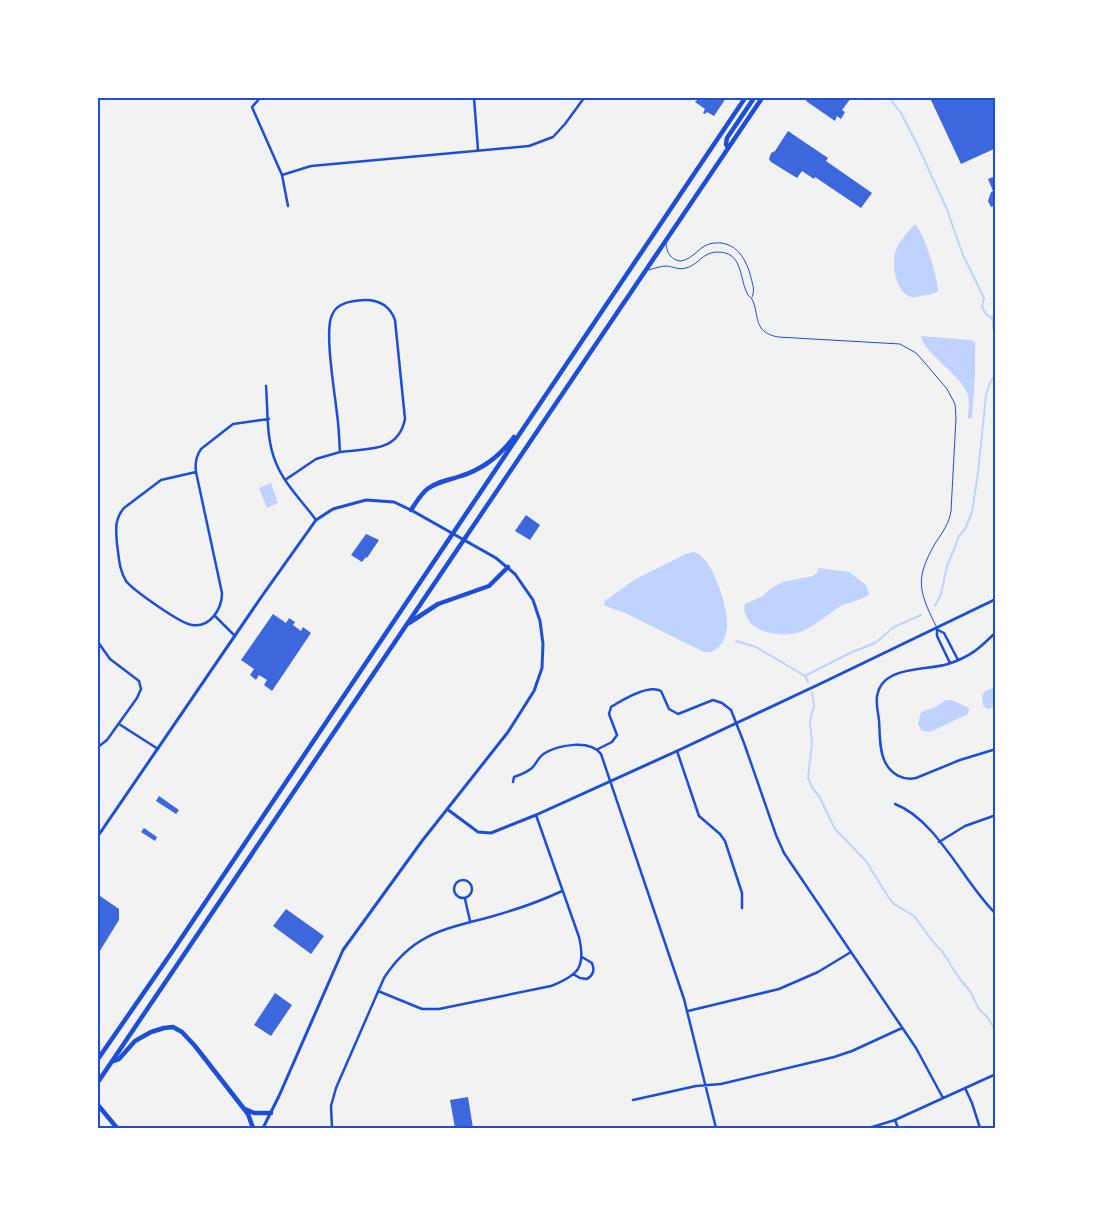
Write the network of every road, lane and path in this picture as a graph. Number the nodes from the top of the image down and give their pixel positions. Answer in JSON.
{"nodes":[{"id":1,"x":260,"y":98,"type":"edge"},
{"id":2,"x":474,"y":98,"type":"edge"},
{"id":3,"x":584,"y":98,"type":"edge"},
{"id":4,"x":744,"y":98,"type":"edge"},
{"id":5,"x":754,"y":98,"type":"edge"},
{"id":6,"x":762,"y":98,"type":"edge"},
{"id":7,"x":728,"y":148,"type":"junction"},
{"id":8,"x":478,"y":150,"type":"junction"},
{"id":9,"x":282,"y":175,"type":"junction"},
{"id":10,"x":288,"y":206,"type":"dead end"},
{"id":11,"x":666,"y":241,"type":"junction"},
{"id":12,"x":646,"y":270,"type":"junction"},
{"id":13,"x":751,"y":298,"type":"junction"},
{"id":14,"x":266,"y":386,"type":"dead end"},
{"id":15,"x":269,"y":419,"type":"junction"},
{"id":16,"x":524,"y":428,"type":"junction"},
{"id":17,"x":340,"y":452,"type":"junction"},
{"id":18,"x":196,"y":472,"type":"junction"},
{"id":19,"x":285,"y":480,"type":"junction"},
{"id":20,"x":411,"y":510,"type":"junction"},
{"id":21,"x":316,"y":520,"type":"junction"},
{"id":22,"x":453,"y":534,"type":"junction"},
{"id":23,"x":464,"y":540,"type":"junction"},
{"id":24,"x":508,"y":567,"type":"junction"},
{"id":25,"x":996,"y":599,"type":"edge"},
{"id":26,"x":215,"y":616,"type":"junction"},
{"id":27,"x":407,"y":623,"type":"junction"},
{"id":28,"x":937,"y":628,"type":"junction"},
{"id":29,"x":996,"y":632,"type":"edge"},
{"id":30,"x":235,"y":636,"type":"junction"},
{"id":31,"x":98,"y":642,"type":"edge"},
{"id":32,"x":958,"y":660,"type":"junction"},
{"id":33,"x":950,"y":663,"type":"junction"},
{"id":34,"x":735,"y":723,"type":"junction"},
{"id":35,"x":119,"y":724,"type":"junction"},
{"id":36,"x":98,"y":748,"type":"edge"},
{"id":37,"x":158,"y":749,"type":"junction"},
{"id":38,"x":598,"y":749,"type":"junction"},
{"id":39,"x":996,"y":750,"type":"edge"},
{"id":40,"x":677,"y":751,"type":"junction"},
{"id":41,"x":610,"y":781,"type":"junction"},
{"id":42,"x":513,"y":782,"type":"dead end"},
{"id":43,"x":895,"y":804,"type":"dead end"},
{"id":44,"x":447,"y":810,"type":"junction"},
{"id":45,"x":996,"y":814,"type":"edge"},
{"id":46,"x":536,"y":815,"type":"junction"},
{"id":47,"x":98,"y":836,"type":"edge"},
{"id":48,"x":939,"y":842,"type":"junction"},
{"id":49,"x":562,"y":891,"type":"junction"},
{"id":50,"x":465,"y":899,"type":"junction"},
{"id":51,"x":742,"y":908,"type":"dead end"},
{"id":52,"x":996,"y":914,"type":"edge"},
{"id":53,"x":470,"y":921,"type":"junction"},
{"id":54,"x":851,"y":952,"type":"junction"},
{"id":55,"x":582,"y":957,"type":"junction"},
{"id":56,"x":573,"y":974,"type":"junction"},
{"id":57,"x":378,"y":991,"type":"junction"},
{"id":58,"x":688,"y":1011,"type":"junction"},
{"id":59,"x":902,"y":1028,"type":"junction"},
{"id":60,"x":98,"y":1059,"type":"edge"},
{"id":61,"x":112,"y":1062,"type":"junction"},
{"id":62,"x":996,"y":1074,"type":"edge"},
{"id":63,"x":98,"y":1082,"type":"edge"},
{"id":64,"x":705,"y":1085,"type":"junction"},
{"id":65,"x":965,"y":1088,"type":"junction"},
{"id":66,"x":943,"y":1098,"type":"junction"},
{"id":67,"x":633,"y":1100,"type":"dead end"},
{"id":68,"x":98,"y":1105,"type":"edge"},
{"id":69,"x":243,"y":1108,"type":"junction"},
{"id":70,"x":271,"y":1113,"type":"junction"},
{"id":71,"x":895,"y":1120,"type":"junction"},
{"id":72,"x":117,"y":1128,"type":"edge"},
{"id":73,"x":253,"y":1128,"type":"edge"},
{"id":74,"x":263,"y":1128,"type":"edge"},
{"id":75,"x":332,"y":1128,"type":"edge"},
{"id":76,"x":716,"y":1128,"type":"edge"},
{"id":77,"x":869,"y":1128,"type":"edge"},
{"id":78,"x":898,"y":1128,"type":"edge"},
{"id":79,"x":980,"y":1128,"type":"edge"}],
"edges":[{"from":1,"to":9,"type":"street"},
{"from":2,"to":8,"type":"street"},
{"from":3,"to":8,"type":"street"},
{"from":4,"to":16,"type":"main road"},
{"from":5,"to":7,"type":"main road"},
{"from":6,"to":7,"type":"main road"},
{"from":7,"to":11,"type":"main road"},
{"from":8,"to":9,"type":"street"},
{"from":9,"to":10,"type":"street"},
{"from":11,"to":12,"type":"main road"},
{"from":11,"to":13,"type":"lane"},
{"from":12,"to":13,"type":"lane"},
{"from":12,"to":23,"type":"main road"},
{"from":13,"to":28,"type":"lane"},
{"from":14,"to":15,"type":"street"},
{"from":15,"to":18,"type":"street"},
{"from":15,"to":19,"type":"street"},
{"from":16,"to":20,"type":"main road"},
{"from":16,"to":22,"type":"main road"},
{"from":17,"to":17,"type":"street"},
{"from":17,"to":19,"type":"street"},
{"from":18,"to":26,"type":"street"},
{"from":18,"to":26,"type":"street"},
{"from":19,"to":21,"type":"street"},
{"from":20,"to":21,"type":"street"},
{"from":20,"to":22,"type":"street"},
{"from":21,"to":30,"type":"street"},
{"from":22,"to":23,"type":"street"},
{"from":22,"to":60,"type":"main road"},
{"from":23,"to":24,"type":"street"},
{"from":23,"to":27,"type":"main road"},
{"from":24,"to":27,"type":"main road"},
{"from":24,"to":44,"type":"street"},
{"from":25,"to":28,"type":"street"},
{"from":26,"to":30,"type":"street"},
{"from":27,"to":61,"type":"main road"},
{"from":28,"to":32,"type":"street"},
{"from":28,"to":33,"type":"street"},
{"from":28,"to":34,"type":"street"},
{"from":29,"to":32,"type":"street"},
{"from":30,"to":37,"type":"street"},
{"from":31,"to":35,"type":"street"},
{"from":32,"to":33,"type":"street"},
{"from":33,"to":39,"type":"street"},
{"from":34,"to":38,"type":"street"},
{"from":34,"to":40,"type":"street"},
{"from":34,"to":54,"type":"street"},
{"from":35,"to":36,"type":"street"},
{"from":35,"to":37,"type":"street"},
{"from":37,"to":47,"type":"street"},
{"from":38,"to":41,"type":"street"},
{"from":38,"to":42,"type":"street"},
{"from":40,"to":41,"type":"street"},
{"from":40,"to":51,"type":"street"},
{"from":41,"to":46,"type":"street"},
{"from":41,"to":58,"type":"street"},
{"from":43,"to":48,"type":"street"},
{"from":44,"to":46,"type":"street"},
{"from":44,"to":70,"type":"street"},
{"from":45,"to":48,"type":"street"},
{"from":46,"to":49,"type":"street"},
{"from":48,"to":52,"type":"street"},
{"from":49,"to":53,"type":"street"},
{"from":49,"to":55,"type":"street"},
{"from":50,"to":50,"type":"street"},
{"from":50,"to":53,"type":"street"},
{"from":53,"to":57,"type":"street"},
{"from":54,"to":58,"type":"street"},
{"from":54,"to":59,"type":"street"},
{"from":55,"to":56,"type":"street"},
{"from":55,"to":56,"type":"street"},
{"from":56,"to":57,"type":"street"},
{"from":57,"to":75,"type":"street"},
{"from":58,"to":64,"type":"street"},
{"from":59,"to":64,"type":"street"},
{"from":59,"to":66,"type":"street"},
{"from":61,"to":63,"type":"main road"},
{"from":61,"to":69,"type":"main road"},
{"from":62,"to":65,"type":"street"},
{"from":64,"to":67,"type":"street"},
{"from":64,"to":76,"type":"street"},
{"from":65,"to":66,"type":"street"},
{"from":65,"to":79,"type":"street"},
{"from":66,"to":71,"type":"street"},
{"from":68,"to":72,"type":"main road"},
{"from":69,"to":70,"type":"main road"},
{"from":69,"to":73,"type":"main road"},
{"from":70,"to":74,"type":"street"},
{"from":71,"to":77,"type":"street"},
{"from":71,"to":78,"type":"street"}]}
